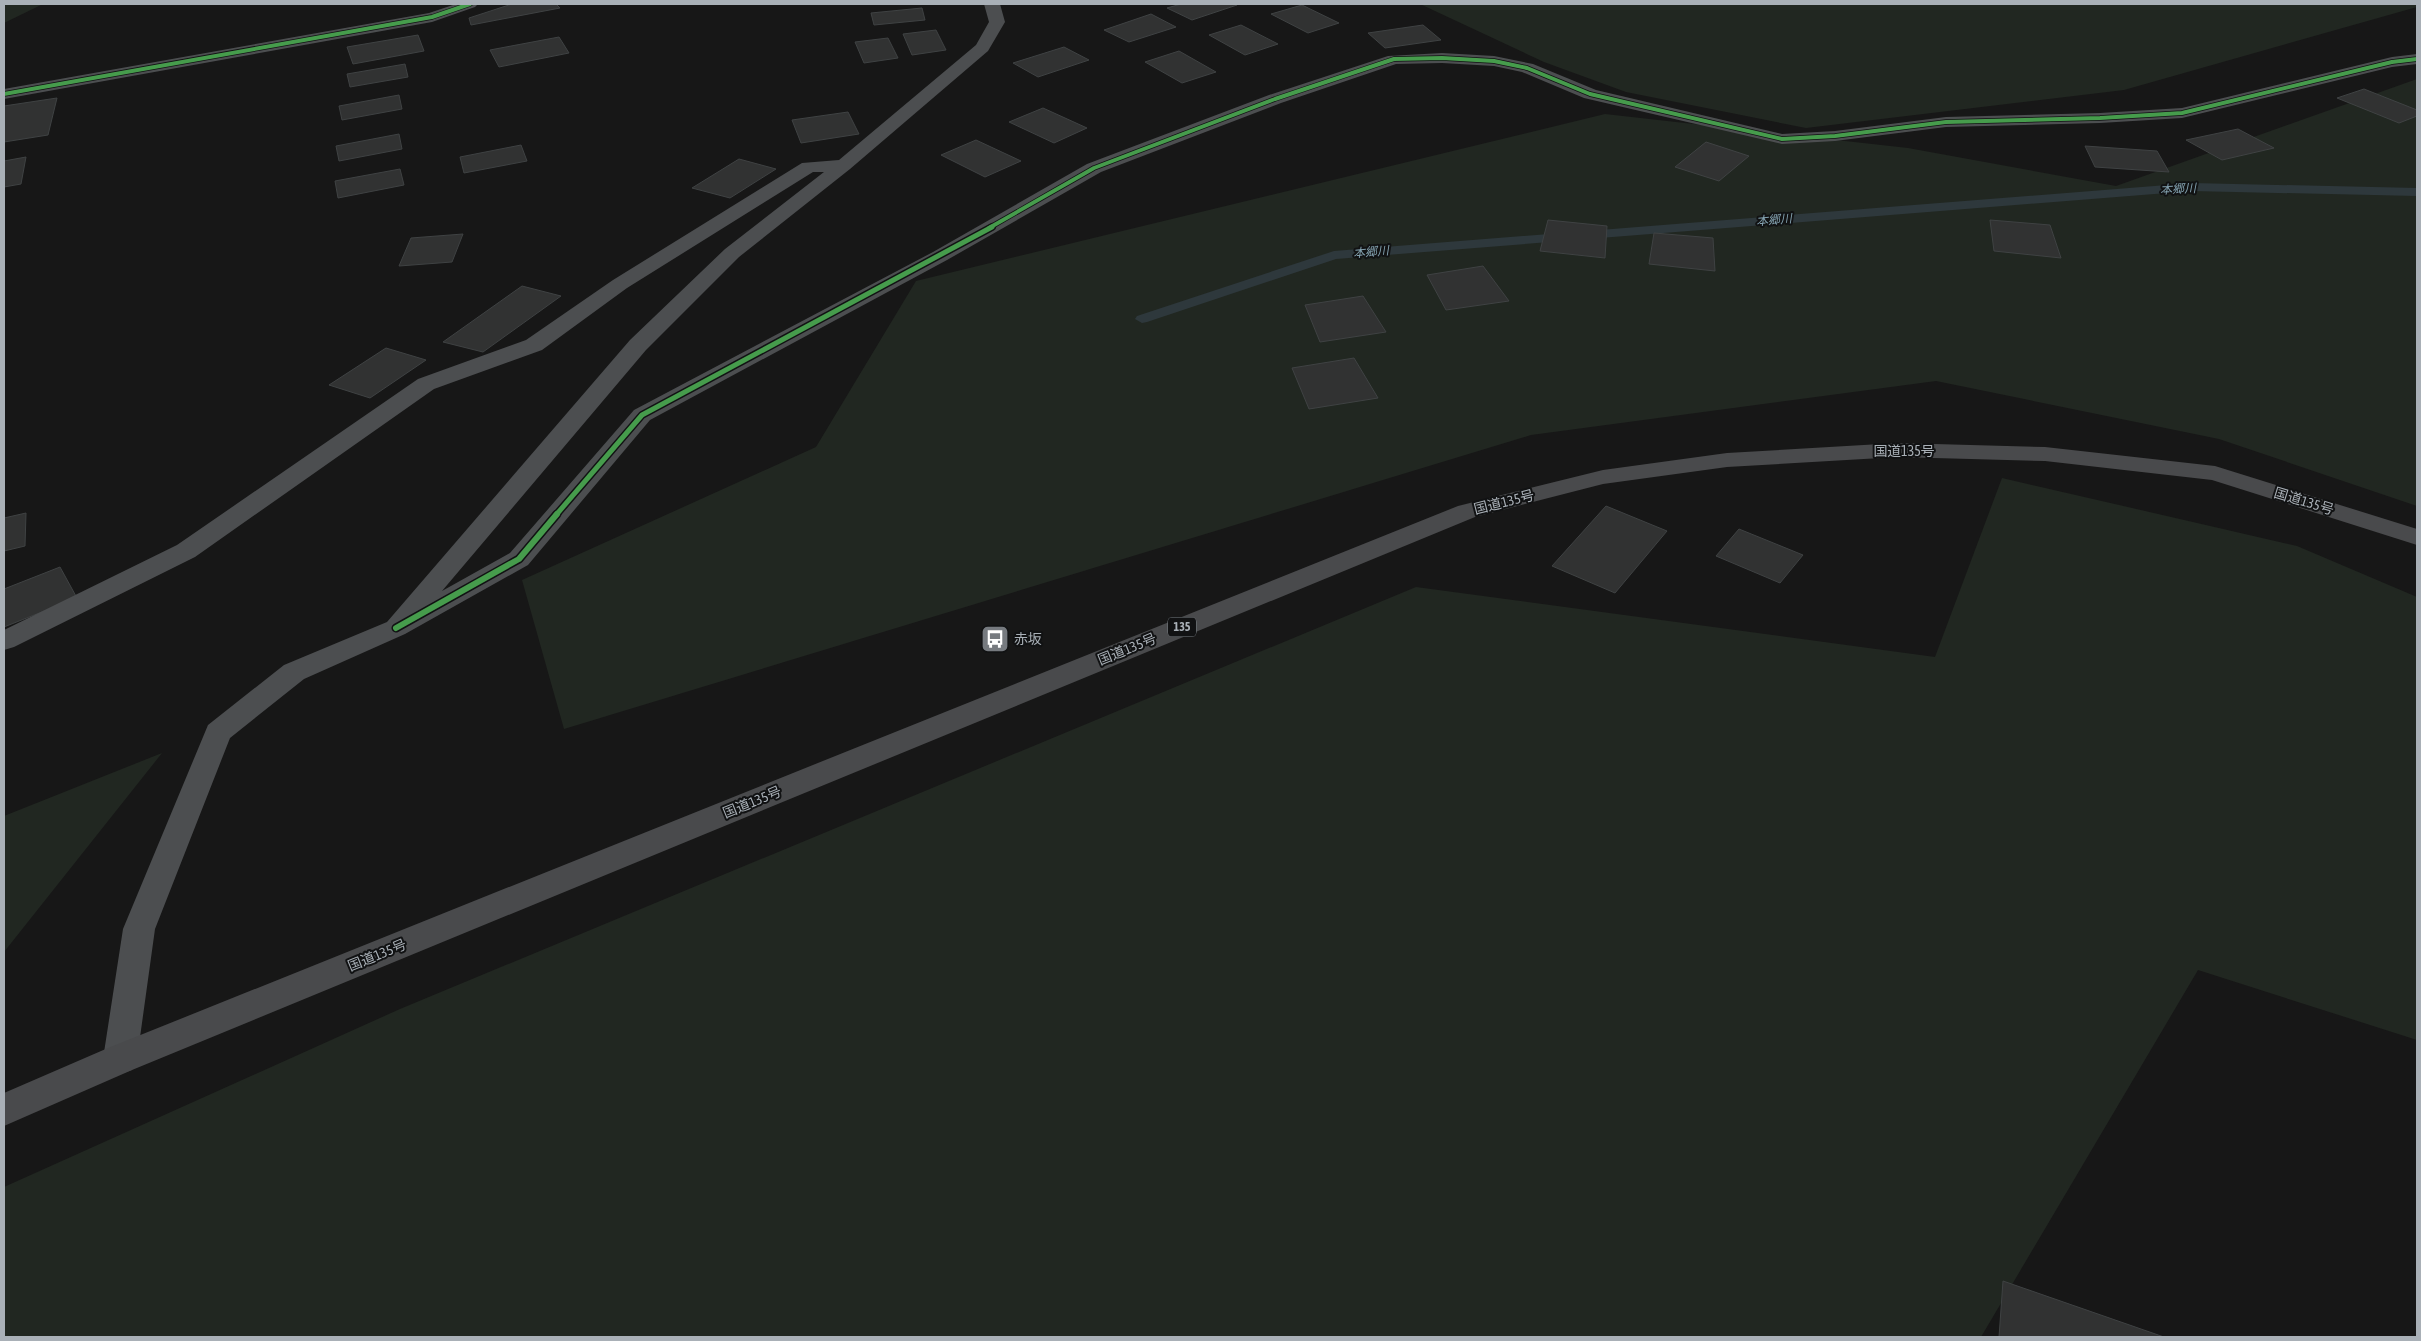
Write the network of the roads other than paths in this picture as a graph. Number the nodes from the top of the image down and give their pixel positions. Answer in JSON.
{"nodes":[{"id":1,"x":470,"y":4,"type":"edge"},
{"id":2,"x":992,"y":4,"type":"edge"},
{"id":3,"x":2417,"y":59,"type":"edge"},
{"id":4,"x":4,"y":94,"type":"edge"},
{"id":5,"x":844,"y":165,"type":"junction"},
{"id":6,"x":2417,"y":537,"type":"edge"},
{"id":7,"x":396,"y":628,"type":"junction"},
{"id":8,"x":4,"y":641,"type":"edge"},
{"id":9,"x":120,"y":1059,"type":"junction"},
{"id":10,"x":4,"y":1110,"type":"edge"}],
"edges":[{"from":1,"to":4,"type":"street"},
{"from":2,"to":5,"type":"street"},
{"from":3,"to":7,"type":"street"},
{"from":5,"to":7,"type":"street"},
{"from":5,"to":8,"type":"street"},
{"from":6,"to":9,"type":"highway","name":"国道135号","number":"135"},
{"from":7,"to":9,"type":"street"},
{"from":9,"to":10,"type":"highway","name":"国道135号","number":"135"}]}
